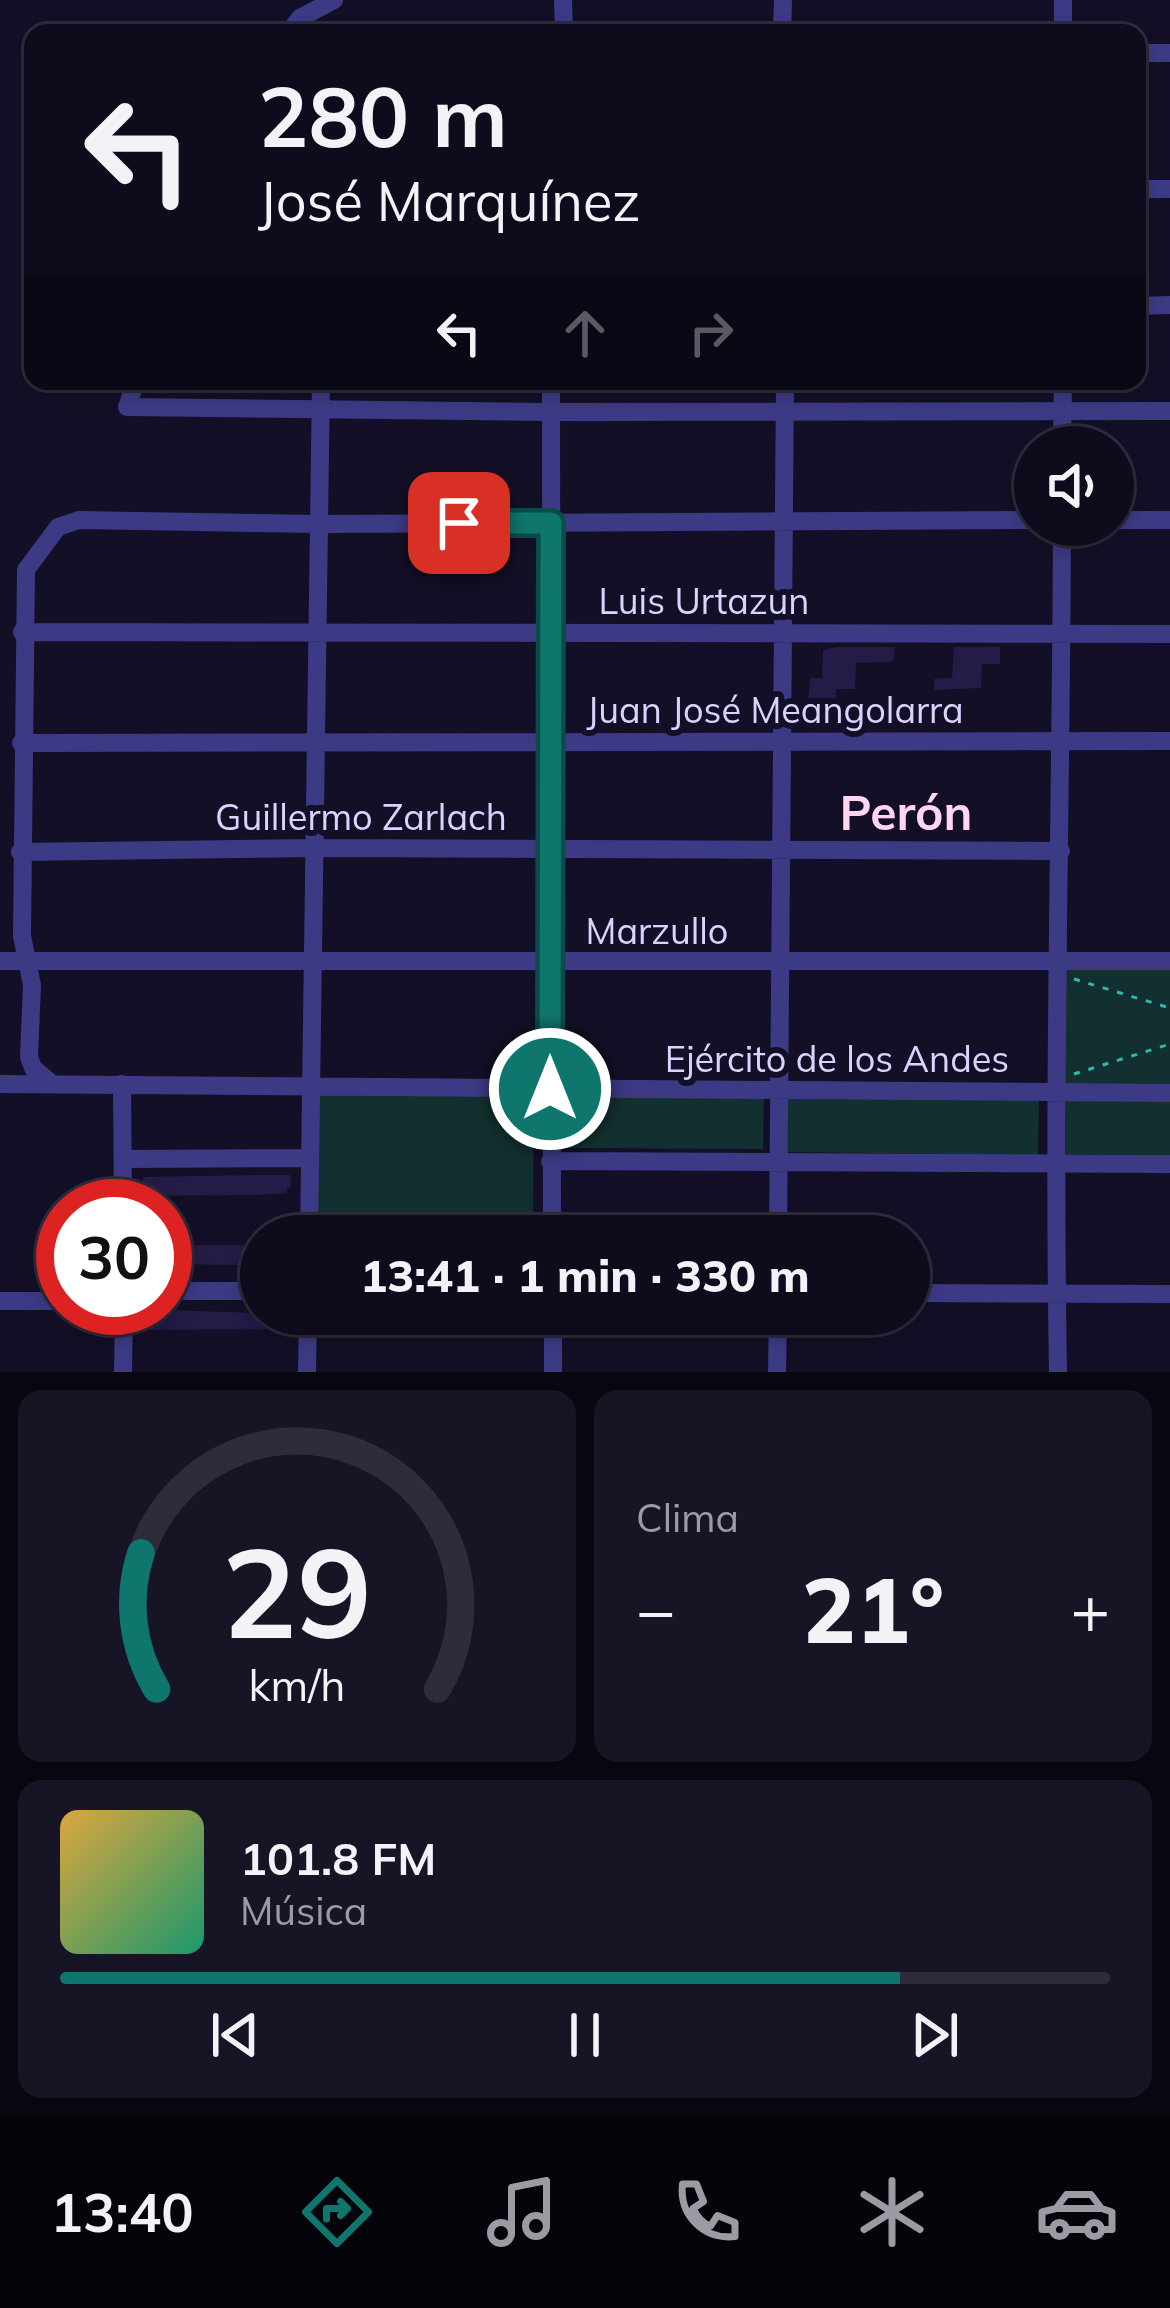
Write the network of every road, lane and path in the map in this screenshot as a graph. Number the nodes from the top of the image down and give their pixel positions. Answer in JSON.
{"nodes":[{"id":1,"x":334,"y":0,"type":"edge"},
{"id":2,"x":295,"y":24,"type":"edge"},
{"id":3,"x":133,"y":390,"type":"edge"},
{"id":4,"x":321,"y":390,"type":"edge"},
{"id":5,"x":551,"y":390,"type":"edge"},
{"id":6,"x":785,"y":390,"type":"edge"},
{"id":7,"x":1063,"y":390,"type":"edge"},
{"id":8,"x":322,"y":411,"type":"junction"},
{"id":9,"x":1062,"y":411,"type":"junction"},
{"id":10,"x":1170,"y":411,"type":"edge"},
{"id":11,"x":551,"y":412,"type":"junction"},
{"id":12,"x":785,"y":412,"type":"junction"},
{"id":13,"x":1062,"y":426,"type":"edge"},
{"id":14,"x":1014,"y":520,"type":"edge"},
{"id":15,"x":1134,"y":520,"type":"edge"},
{"id":16,"x":1170,"y":520,"type":"edge"},
{"id":17,"x":784,"y":521,"type":"junction"},
{"id":18,"x":551,"y":523,"type":"junction"},
{"id":19,"x":321,"y":524,"type":"junction"},
{"id":20,"x":1062,"y":546,"type":"edge"},
{"id":21,"x":22,"y":632,"type":"junction"},
{"id":22,"x":317,"y":632,"type":"junction"},
{"id":23,"x":551,"y":633,"type":"junction"},
{"id":24,"x":783,"y":633,"type":"junction"},
{"id":25,"x":1061,"y":634,"type":"junction"},
{"id":26,"x":1170,"y":634,"type":"edge"},
{"id":27,"x":317,"y":741,"type":"junction"},
{"id":28,"x":1062,"y":741,"type":"junction"},
{"id":29,"x":1170,"y":741,"type":"edge"},
{"id":30,"x":782,"y":742,"type":"junction"},
{"id":31,"x":21,"y":743,"type":"junction"},
{"id":32,"x":550,"y":743,"type":"junction"},
{"id":33,"x":317,"y":848,"type":"junction"},
{"id":34,"x":550,"y":849,"type":"junction"},
{"id":35,"x":782,"y":851,"type":"junction"},
{"id":36,"x":1061,"y":851,"type":"junction"},
{"id":37,"x":20,"y":852,"type":"junction"},
{"id":38,"x":0,"y":961,"type":"edge"},
{"id":39,"x":1170,"y":961,"type":"edge"},
{"id":40,"x":25,"y":962,"type":"junction"},
{"id":41,"x":315,"y":962,"type":"junction"},
{"id":42,"x":550,"y":963,"type":"junction"},
{"id":43,"x":781,"y":963,"type":"junction"},
{"id":44,"x":1058,"y":967,"type":"junction"},
{"id":45,"x":1170,"y":1008,"type":"edge"},
{"id":46,"x":1170,"y":1044,"type":"edge"},
{"id":47,"x":0,"y":1084,"type":"edge"},
{"id":48,"x":52,"y":1084,"type":"junction"},
{"id":49,"x":122,"y":1084,"type":"junction"},
{"id":50,"x":314,"y":1084,"type":"junction"},
{"id":51,"x":1055,"y":1087,"type":"junction"},
{"id":52,"x":550,"y":1089,"type":"junction"},
{"id":53,"x":779,"y":1091,"type":"junction"},
{"id":54,"x":1170,"y":1093,"type":"edge"},
{"id":55,"x":310,"y":1158,"type":"junction"},
{"id":56,"x":123,"y":1159,"type":"junction"},
{"id":57,"x":550,"y":1161,"type":"junction"},
{"id":58,"x":779,"y":1163,"type":"junction"},
{"id":59,"x":1056,"y":1164,"type":"junction"},
{"id":60,"x":1170,"y":1164,"type":"edge"},
{"id":61,"x":123,"y":1179,"type":"edge"},
{"id":62,"x":309,"y":1215,"type":"edge"},
{"id":63,"x":551,"y":1215,"type":"edge"},
{"id":64,"x":778,"y":1215,"type":"edge"},
{"id":65,"x":240,"y":1291,"type":"edge"},
{"id":66,"x":192,"y":1292,"type":"edge"},
{"id":67,"x":930,"y":1293,"type":"edge"},
{"id":68,"x":1057,"y":1293,"type":"junction"},
{"id":69,"x":1170,"y":1294,"type":"edge"},
{"id":70,"x":0,"y":1301,"type":"edge"},
{"id":71,"x":36,"y":1301,"type":"edge"},
{"id":72,"x":124,"y":1335,"type":"edge"},
{"id":73,"x":308,"y":1335,"type":"edge"},
{"id":74,"x":553,"y":1335,"type":"edge"},
{"id":75,"x":778,"y":1335,"type":"edge"},
{"id":76,"x":123,"y":1372,"type":"edge"},
{"id":77,"x":307,"y":1372,"type":"edge"},
{"id":78,"x":553,"y":1372,"type":"edge"},
{"id":79,"x":777,"y":1372,"type":"edge"},
{"id":80,"x":1058,"y":1372,"type":"edge"}],
"edges":[{"from":1,"to":2,"type":"street"},
{"from":3,"to":8,"type":"street"},
{"from":4,"to":8,"type":"street"},
{"from":5,"to":11,"type":"street"},
{"from":6,"to":12,"type":"street"},
{"from":7,"to":9,"type":"street"},
{"from":8,"to":11,"type":"street"},
{"from":8,"to":19,"type":"street"},
{"from":9,"to":10,"type":"street"},
{"from":9,"to":12,"type":"street"},
{"from":9,"to":13,"type":"street"},
{"from":11,"to":12,"type":"street"},
{"from":11,"to":18,"type":"street"},
{"from":12,"to":17,"type":"street"},
{"from":14,"to":17,"type":"street"},
{"from":15,"to":16,"type":"street"},
{"from":17,"to":18,"type":"street"},
{"from":17,"to":24,"type":"street"},
{"from":18,"to":19,"type":"street"},
{"from":18,"to":23,"type":"street"},
{"from":19,"to":21,"type":"street"},
{"from":19,"to":22,"type":"street"},
{"from":20,"to":25,"type":"street"},
{"from":21,"to":22,"type":"street","name":"Luis Urtazun"},
{"from":21,"to":31,"type":"street"},
{"from":22,"to":23,"type":"street","name":"Luis Urtazun"},
{"from":22,"to":27,"type":"street"},
{"from":23,"to":24,"type":"street","name":"Luis Urtazun"},
{"from":23,"to":32,"type":"street"},
{"from":24,"to":25,"type":"street","name":"Luis Urtazun"},
{"from":24,"to":30,"type":"street"},
{"from":25,"to":26,"type":"street","name":"Luis Urtazun"},
{"from":25,"to":28,"type":"street"},
{"from":27,"to":31,"type":"street","name":"Juan José Meangolarra"},
{"from":27,"to":32,"type":"street","name":"Juan José Meangolarra"},
{"from":27,"to":33,"type":"street"},
{"from":28,"to":29,"type":"street","name":"Juan José Meangolarra"},
{"from":28,"to":30,"type":"street","name":"Juan José Meangolarra"},
{"from":28,"to":36,"type":"street"},
{"from":30,"to":32,"type":"street","name":"Juan José Meangolarra"},
{"from":30,"to":35,"type":"street"},
{"from":31,"to":37,"type":"street"},
{"from":32,"to":34,"type":"street"},
{"from":33,"to":34,"type":"street","name":"Guillermo Zarlach"},
{"from":33,"to":37,"type":"street","name":"Guillermo Zarlach"},
{"from":33,"to":41,"type":"street"},
{"from":34,"to":35,"type":"street","name":"Guillermo Zarlach"},
{"from":34,"to":42,"type":"street"},
{"from":35,"to":36,"type":"street","name":"Guillermo Zarlach"},
{"from":35,"to":43,"type":"street"},
{"from":36,"to":44,"type":"street"},
{"from":37,"to":40,"type":"street"},
{"from":38,"to":40,"type":"street","name":"Marzullo"},
{"from":39,"to":44,"type":"street","name":"Marzullo"},
{"from":40,"to":41,"type":"street","name":"Marzullo"},
{"from":40,"to":48,"type":"street"},
{"from":41,"to":42,"type":"street","name":"Marzullo"},
{"from":41,"to":50,"type":"street"},
{"from":42,"to":43,"type":"street","name":"Marzullo"},
{"from":42,"to":52,"type":"street"},
{"from":43,"to":44,"type":"street","name":"Marzullo"},
{"from":43,"to":53,"type":"street"},
{"from":44,"to":45,"type":"path"},
{"from":44,"to":51,"type":"street"},
{"from":46,"to":51,"type":"path"},
{"from":47,"to":48,"type":"street","name":"Ejército de los Andes"},
{"from":48,"to":49,"type":"street","name":"Ejército de los Andes"},
{"from":49,"to":50,"type":"street","name":"Ejército de los Andes"},
{"from":49,"to":56,"type":"street"},
{"from":50,"to":52,"type":"street","name":"Ejército de los Andes"},
{"from":50,"to":55,"type":"street"},
{"from":51,"to":53,"type":"street","name":"Ejército de los Andes"},
{"from":51,"to":54,"type":"street","name":"Ejército de los Andes"},
{"from":51,"to":59,"type":"street"},
{"from":52,"to":53,"type":"street","name":"Ejército de los Andes"},
{"from":52,"to":57,"type":"street"},
{"from":53,"to":58,"type":"street"},
{"from":55,"to":56,"type":"street"},
{"from":55,"to":62,"type":"street"},
{"from":56,"to":61,"type":"street"},
{"from":57,"to":58,"type":"street"},
{"from":57,"to":63,"type":"street"},
{"from":58,"to":59,"type":"street"},
{"from":58,"to":64,"type":"street"},
{"from":59,"to":60,"type":"street"},
{"from":59,"to":68,"type":"street"},
{"from":65,"to":66,"type":"street"},
{"from":67,"to":68,"type":"street"},
{"from":68,"to":69,"type":"street"},
{"from":68,"to":80,"type":"street"},
{"from":70,"to":71,"type":"street"},
{"from":72,"to":76,"type":"street"},
{"from":73,"to":77,"type":"street"},
{"from":74,"to":78,"type":"street"},
{"from":75,"to":79,"type":"street"}]}
